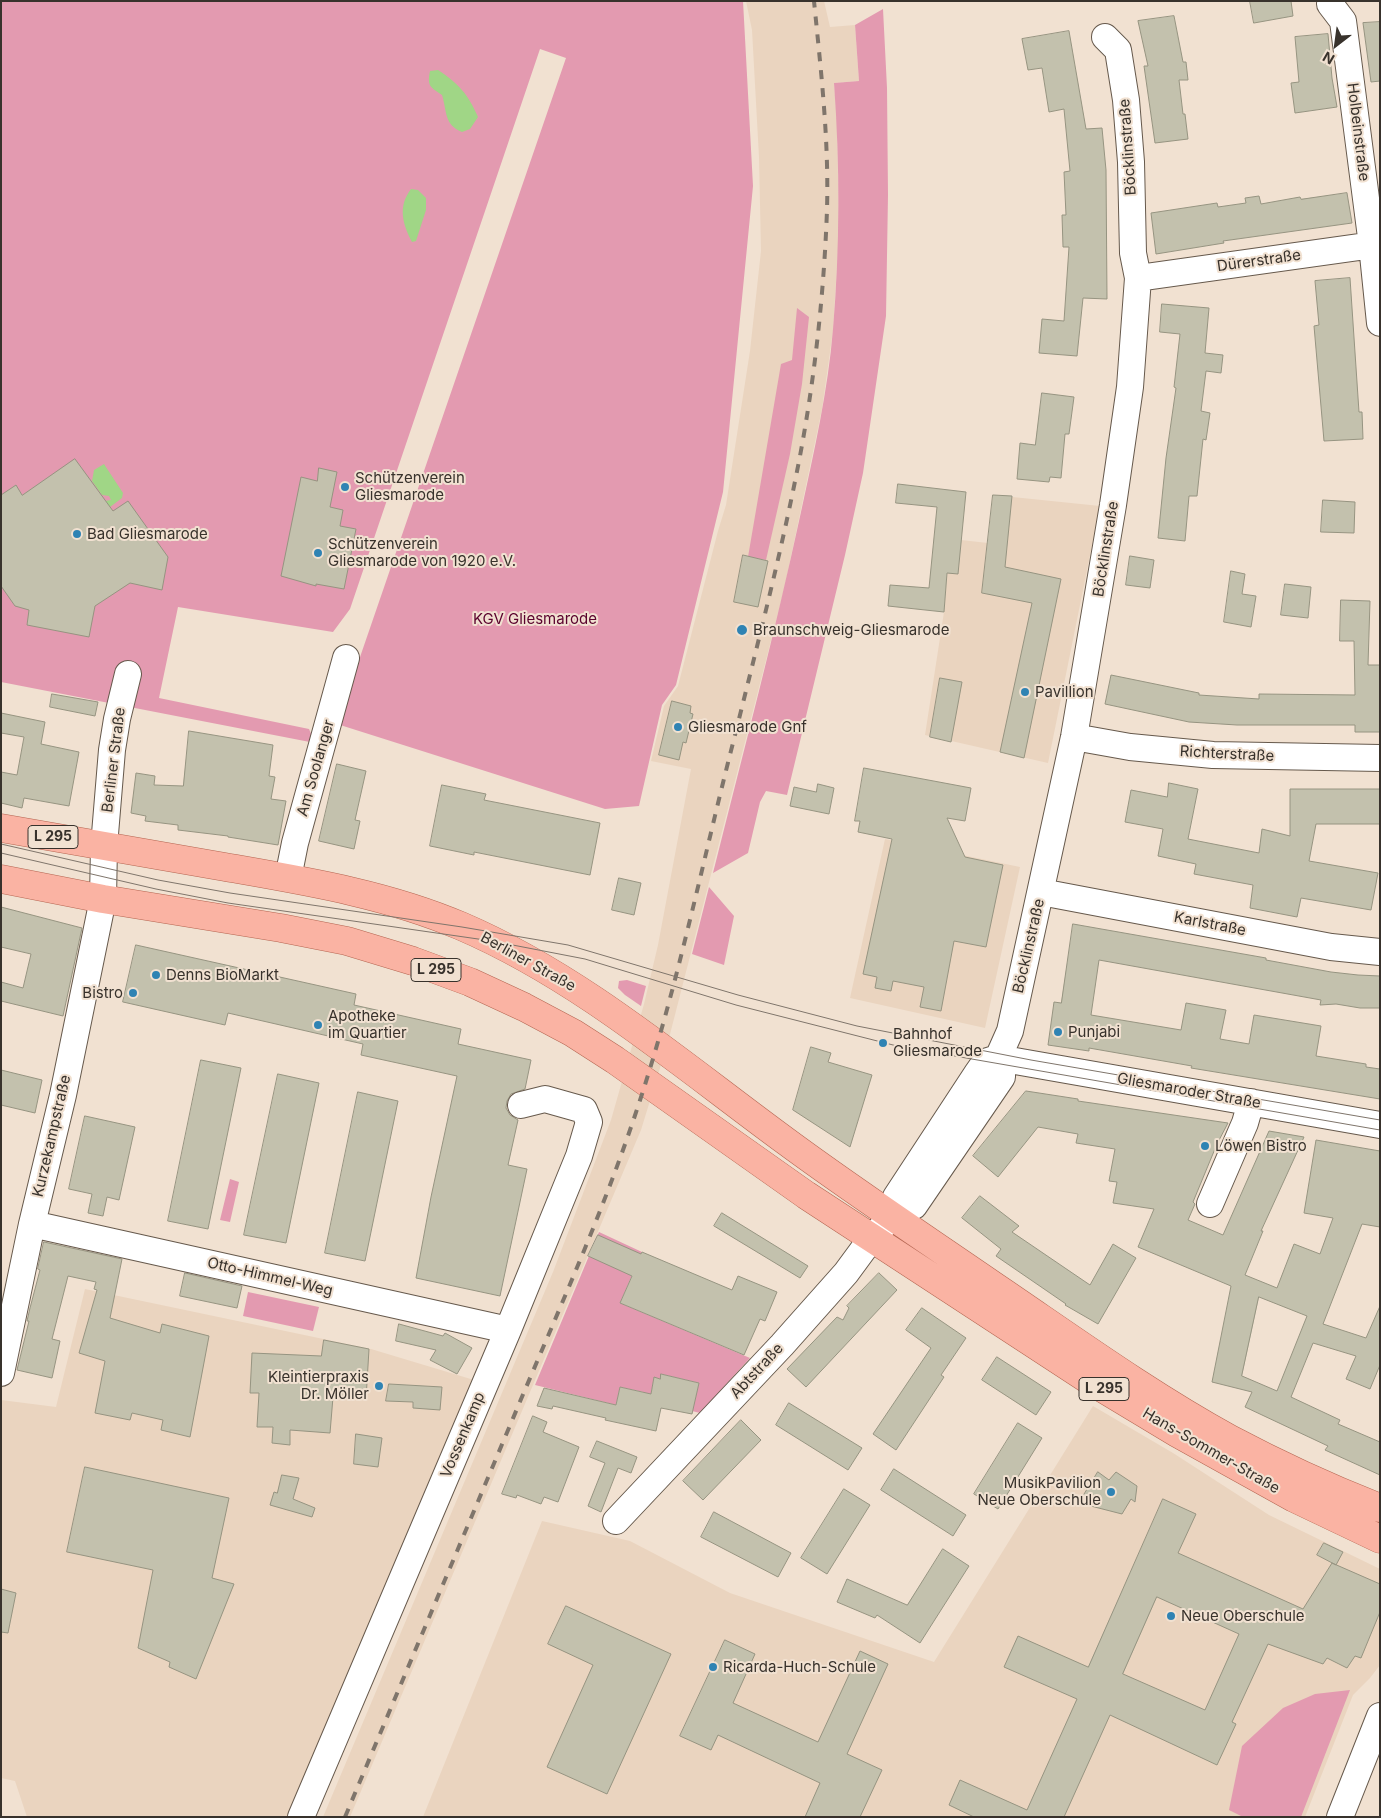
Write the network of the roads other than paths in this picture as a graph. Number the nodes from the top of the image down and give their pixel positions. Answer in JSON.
{"nodes":[{"id":1,"x":1330,"y":4,"type":"dead end"},
{"id":2,"x":1105,"y":37,"type":"dead end"},
{"id":3,"x":1376,"y":244,"type":"edge"},
{"id":4,"x":1138,"y":278,"type":"junction"},
{"id":5,"x":1380,"y":324,"type":"edge"},
{"id":6,"x":346,"y":658,"type":"dead end"},
{"id":7,"x":128,"y":674,"type":"dead end"},
{"id":8,"x":1074,"y":737,"type":"junction"},
{"id":9,"x":1380,"y":758,"type":"edge"},
{"id":10,"x":1,"y":828,"type":"edge"},
{"id":11,"x":104,"y":846,"type":"junction"},
{"id":12,"x":288,"y":878,"type":"junction"},
{"id":13,"x":1,"y":879,"type":"edge"},
{"id":14,"x":1041,"y":892,"type":"junction"},
{"id":15,"x":103,"y":899,"type":"junction"},
{"id":16,"x":1380,"y":952,"type":"edge"},
{"id":17,"x":998,"y":1058,"type":"junction"},
{"id":18,"x":1251,"y":1102,"type":"junction"},
{"id":19,"x":521,"y":1105,"type":"dead end"},
{"id":20,"x":1380,"y":1124,"type":"edge"},
{"id":21,"x":1210,"y":1204,"type":"dead end"},
{"id":22,"x":892,"y":1216,"type":"junction"},
{"id":23,"x":32,"y":1224,"type":"junction"},
{"id":24,"x":871,"y":1239,"type":"junction"},
{"id":25,"x":508,"y":1330,"type":"junction"},
{"id":26,"x":1,"y":1373,"type":"edge"},
{"id":27,"x":1380,"y":1508,"type":"edge"},
{"id":28,"x":616,"y":1521,"type":"dead end"},
{"id":29,"x":1380,"y":1539,"type":"edge"},
{"id":30,"x":1380,"y":1716,"type":"edge"},
{"id":31,"x":301,"y":1817,"type":"edge"},
{"id":32,"x":1340,"y":1817,"type":"edge"}],
"edges":[{"from":1,"to":3,"type":"street","name":"Holbeinstraße"},
{"from":2,"to":4,"type":"street","name":"Böcklinstraße"},
{"from":3,"to":4,"type":"street","name":"Dürerstraße"},
{"from":3,"to":5,"type":"street","name":"Holbeinstraße"},
{"from":4,"to":8,"type":"street","name":"Böcklinstraße"},
{"from":6,"to":12,"type":"street","name":"Am Soolanger"},
{"from":7,"to":11,"type":"street","name":"Berliner Straße"},
{"from":8,"to":9,"type":"street","name":"Richterstraße"},
{"from":8,"to":14,"type":"street","name":"Böcklinstraße"},
{"from":10,"to":11,"type":"main road","name":"Berliner Straße","number":"L 295"},
{"from":11,"to":12,"type":"main road","name":"Berliner Straße","number":"L 295"},
{"from":11,"to":15,"type":"street","name":"Berliner Straße"},
{"from":12,"to":22,"type":"main road","name":"Berliner Straße","number":"L 295"},
{"from":13,"to":15,"type":"main road","number":"L 295"},
{"from":14,"to":16,"type":"street","name":"Karlstraße"},
{"from":14,"to":17,"type":"street","name":"Böcklinstraße"},
{"from":15,"to":23,"type":"street","name":"Kurzekampstraße"},
{"from":15,"to":24,"type":"main road","number":"L 295"},
{"from":17,"to":18,"type":"street","name":"Gliesmaroder Straße"},
{"from":17,"to":22,"type":"street","name":"Abtstraße"},
{"from":18,"to":20,"type":"street","name":"Gliesmaroder Straße"},
{"from":18,"to":21,"type":"street"},
{"from":19,"to":25,"type":"street","name":"Vossenkamp"},
{"from":22,"to":24,"type":"street","name":"Abtstraße"},
{"from":22,"to":27,"type":"main road","name":"Hans-Sommer-Straße","number":"L 295"},
{"from":23,"to":25,"type":"street","name":"Otto-Himmel-Weg"},
{"from":23,"to":26,"type":"street","name":"Kurzekampstraße"},
{"from":24,"to":28,"type":"street","name":"Abtstraße"},
{"from":24,"to":29,"type":"main road","name":"Hans-Sommer-Straße","number":"L 295"},
{"from":25,"to":31,"type":"street","name":"Vossenkamp"},
{"from":30,"to":32,"type":"street"}]}
